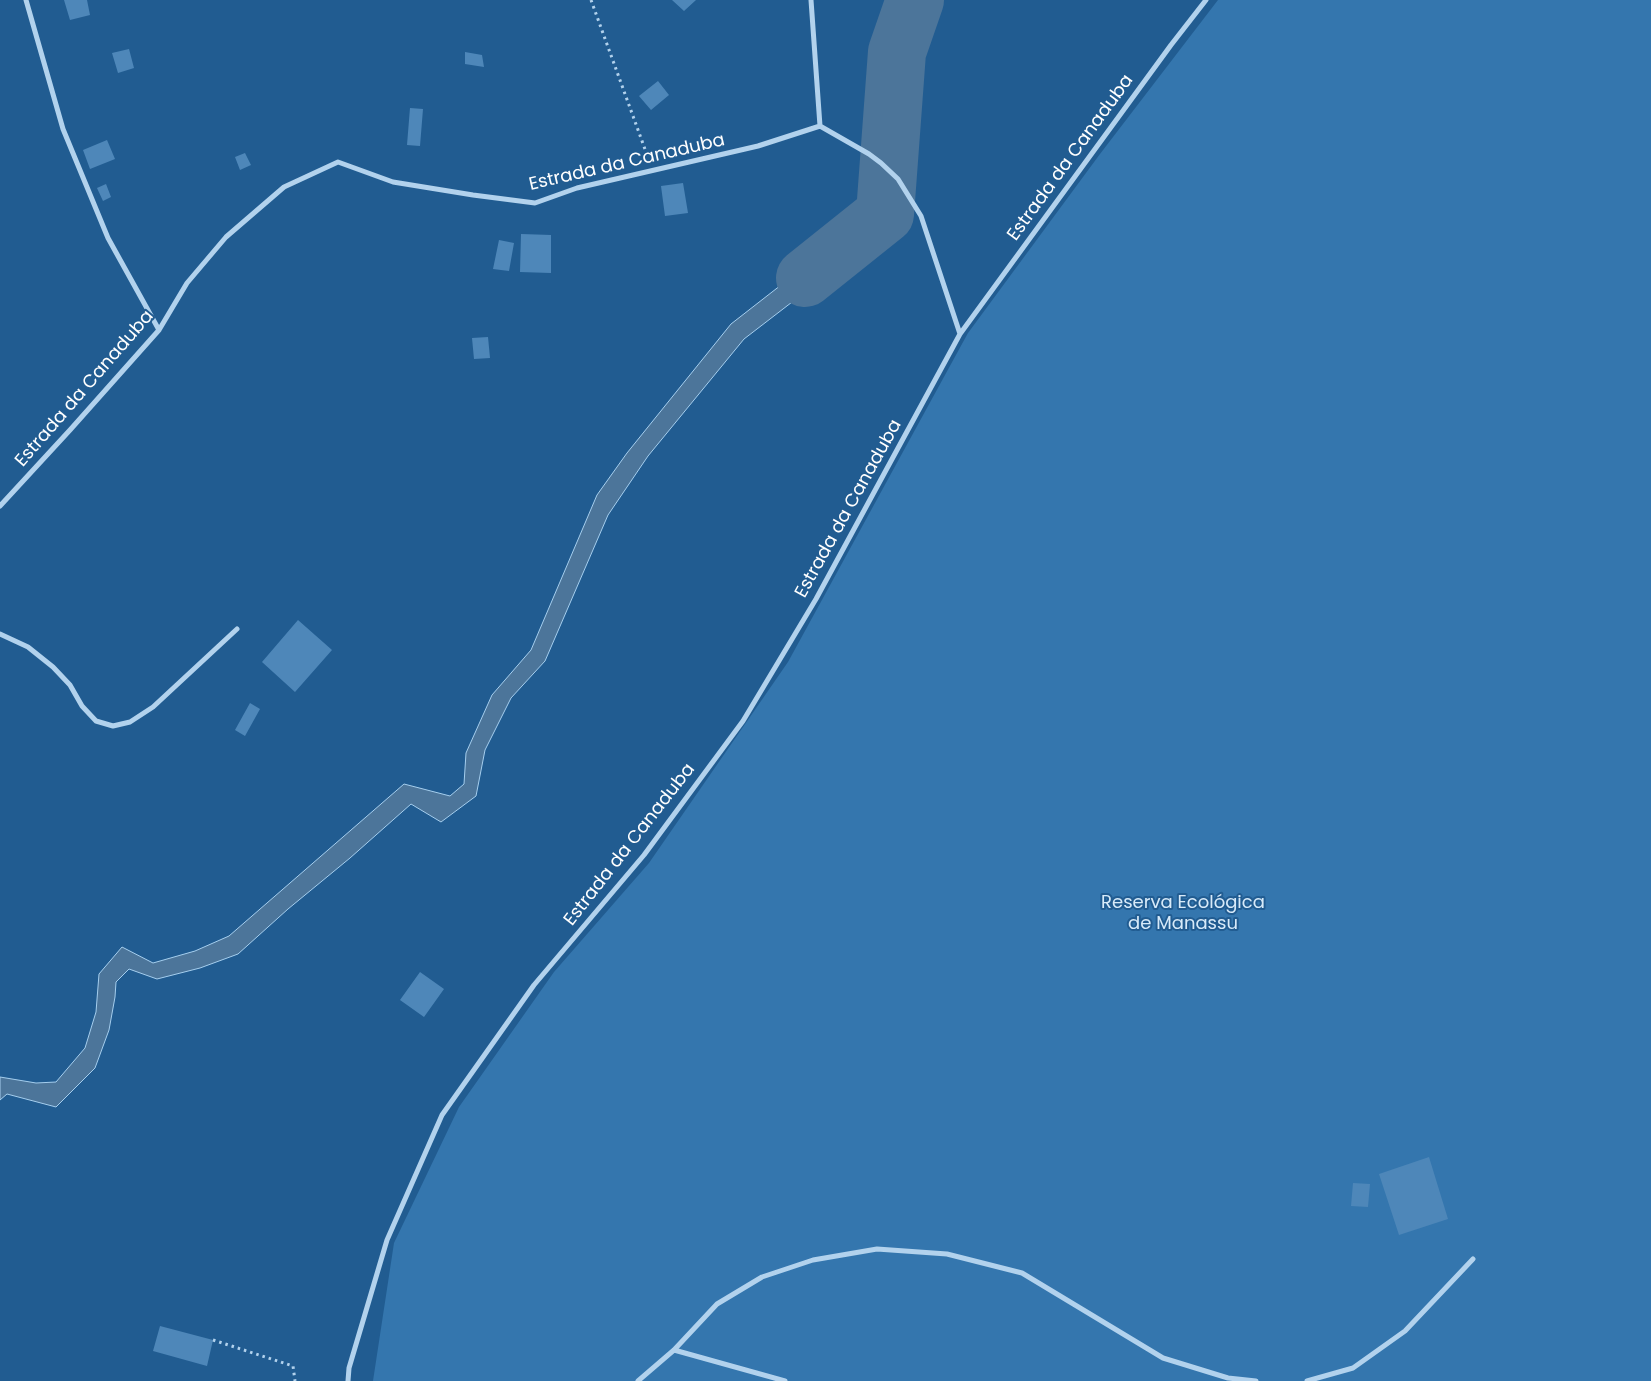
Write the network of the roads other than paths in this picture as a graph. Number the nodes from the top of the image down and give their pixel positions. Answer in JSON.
{"nodes":[{"id":1,"x":26,"y":0,"type":"edge"},
{"id":2,"x":1206,"y":0,"type":"edge"},
{"id":3,"x":811,"y":1,"type":"edge"},
{"id":4,"x":820,"y":126,"type":"junction"},
{"id":5,"x":159,"y":330,"type":"junction"},
{"id":6,"x":960,"y":334,"type":"junction"},
{"id":7,"x":0,"y":506,"type":"edge"},
{"id":8,"x":237,"y":629,"type":"dead end"},
{"id":9,"x":0,"y":634,"type":"edge"},
{"id":10,"x":1474,"y":1259,"type":"dead end"},
{"id":11,"x":674,"y":1350,"type":"junction"},
{"id":12,"x":348,"y":1381,"type":"edge"},
{"id":13,"x":638,"y":1381,"type":"edge"},
{"id":14,"x":785,"y":1381,"type":"edge"},
{"id":15,"x":1256,"y":1381,"type":"edge"},
{"id":16,"x":1307,"y":1381,"type":"edge"}],
"edges":[{"from":1,"to":5,"type":"street"},
{"from":2,"to":6,"type":"street","name":"Estrada da Canaduba"},
{"from":3,"to":4,"type":"street"},
{"from":4,"to":5,"type":"street","name":"Estrada da Canaduba"},
{"from":4,"to":6,"type":"street"},
{"from":5,"to":7,"type":"street","name":"Estrada da Canaduba"},
{"from":6,"to":12,"type":"street","name":"Estrada da Canaduba"},
{"from":8,"to":9,"type":"street"},
{"from":10,"to":16,"type":"street"},
{"from":11,"to":13,"type":"street"},
{"from":11,"to":14,"type":"street"},
{"from":11,"to":15,"type":"street"}]}
